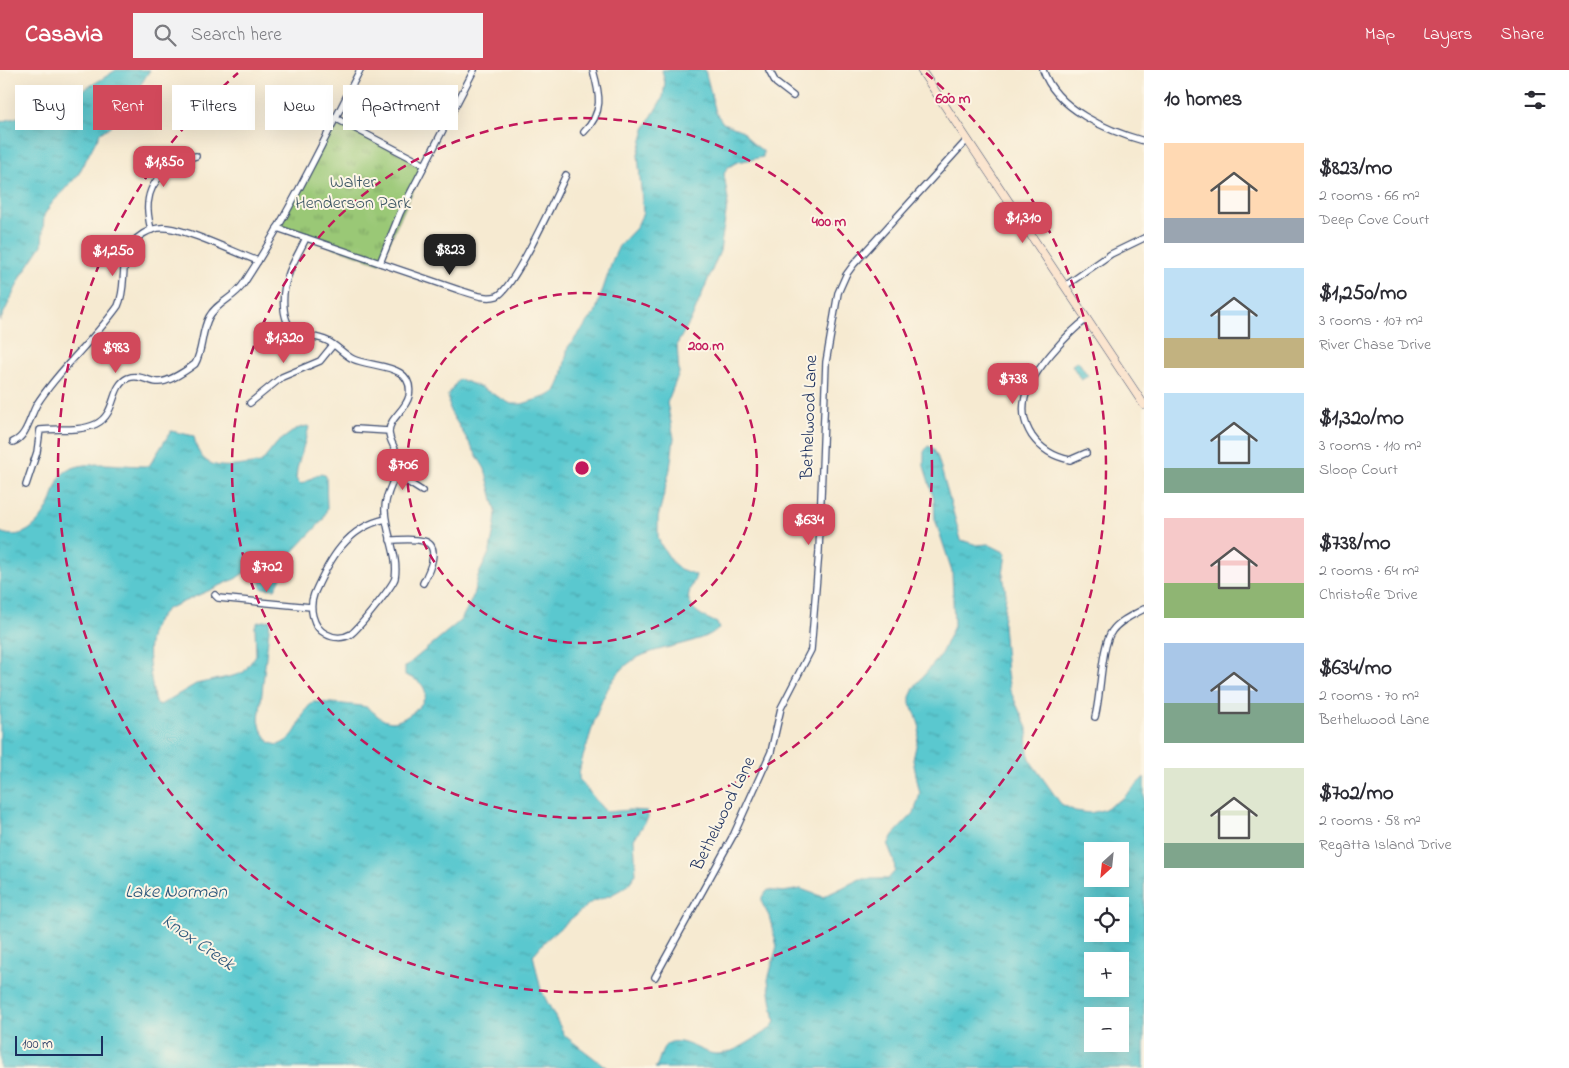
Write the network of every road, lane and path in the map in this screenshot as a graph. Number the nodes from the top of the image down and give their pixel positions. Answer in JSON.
{"nodes":[{"id":1,"x":360,"y":70,"type":"edge"},
{"id":2,"x":474,"y":70,"type":"edge"},
{"id":3,"x":593,"y":70,"type":"edge"},
{"id":4,"x":769,"y":70,"type":"edge"},
{"id":5,"x":921,"y":70,"type":"edge"},
{"id":6,"x":1043,"y":70,"type":"edge"},
{"id":7,"x":793,"y":96,"type":"dead end"},
{"id":8,"x":335,"y":118,"type":"junction"},
{"id":9,"x":584,"y":132,"type":"dead end"},
{"id":10,"x":967,"y":140,"type":"junction"},
{"id":11,"x":1144,"y":141,"type":"edge"},
{"id":12,"x":196,"y":156,"type":"dead end"},
{"id":13,"x":425,"y":166,"type":"junction"},
{"id":14,"x":566,"y":176,"type":"dead end"},
{"id":15,"x":277,"y":228,"type":"junction"},
{"id":16,"x":151,"y":230,"type":"junction"},
{"id":17,"x":306,"y":238,"type":"junction"},
{"id":18,"x":1144,"y":238,"type":"edge"},
{"id":19,"x":258,"y":261,"type":"junction"},
{"id":20,"x":380,"y":263,"type":"junction"},
{"id":21,"x":1065,"y":286,"type":"junction"},
{"id":22,"x":1087,"y":319,"type":"junction"},
{"id":23,"x":333,"y":345,"type":"junction"},
{"id":24,"x":250,"y":403,"type":"dead end"},
{"id":25,"x":1144,"y":405,"type":"edge"},
{"id":26,"x":356,"y":429,"type":"dead end"},
{"id":27,"x":389,"y":432,"type":"junction"},
{"id":28,"x":13,"y":442,"type":"dead end"},
{"id":29,"x":1086,"y":453,"type":"dead end"},
{"id":30,"x":395,"y":474,"type":"junction"},
{"id":31,"x":26,"y":485,"type":"dead end"},
{"id":32,"x":422,"y":491,"type":"dead end"},
{"id":33,"x":386,"y":519,"type":"junction"},
{"id":34,"x":390,"y":540,"type":"junction"},
{"id":35,"x":423,"y":583,"type":"dead end"},
{"id":36,"x":215,"y":595,"type":"dead end"},
{"id":37,"x":311,"y":607,"type":"junction"},
{"id":38,"x":1144,"y":609,"type":"edge"},
{"id":39,"x":1095,"y":718,"type":"dead end"},
{"id":40,"x":655,"y":977,"type":"dead end"}],
"edges":[{"from":1,"to":8,"type":"street"},
{"from":2,"to":13,"type":"street"},
{"from":3,"to":9,"type":"street"},
{"from":4,"to":7,"type":"street"},
{"from":5,"to":10,"type":"street"},
{"from":6,"to":11,"type":"street"},
{"from":8,"to":13,"type":"street"},
{"from":8,"to":15,"type":"street"},
{"from":10,"to":21,"type":"street"},
{"from":10,"to":40,"type":"street","name":"Bethelwood Lane"},
{"from":12,"to":16,"type":"street"},
{"from":13,"to":20,"type":"street"},
{"from":14,"to":20,"type":"street"},
{"from":15,"to":17,"type":"street"},
{"from":15,"to":19,"type":"street"},
{"from":16,"to":19,"type":"street"},
{"from":16,"to":28,"type":"street"},
{"from":17,"to":20,"type":"street"},
{"from":17,"to":23,"type":"street"},
{"from":18,"to":21,"type":"street"},
{"from":19,"to":31,"type":"street"},
{"from":21,"to":22,"type":"street"},
{"from":22,"to":25,"type":"street"},
{"from":22,"to":29,"type":"street"},
{"from":23,"to":24,"type":"street"},
{"from":23,"to":27,"type":"street"},
{"from":26,"to":27,"type":"street"},
{"from":27,"to":30,"type":"street"},
{"from":30,"to":32,"type":"street"},
{"from":30,"to":33,"type":"street"},
{"from":33,"to":34,"type":"street"},
{"from":33,"to":37,"type":"street"},
{"from":34,"to":35,"type":"street"},
{"from":34,"to":37,"type":"street"},
{"from":36,"to":37,"type":"street"},
{"from":38,"to":39,"type":"street"}]}
